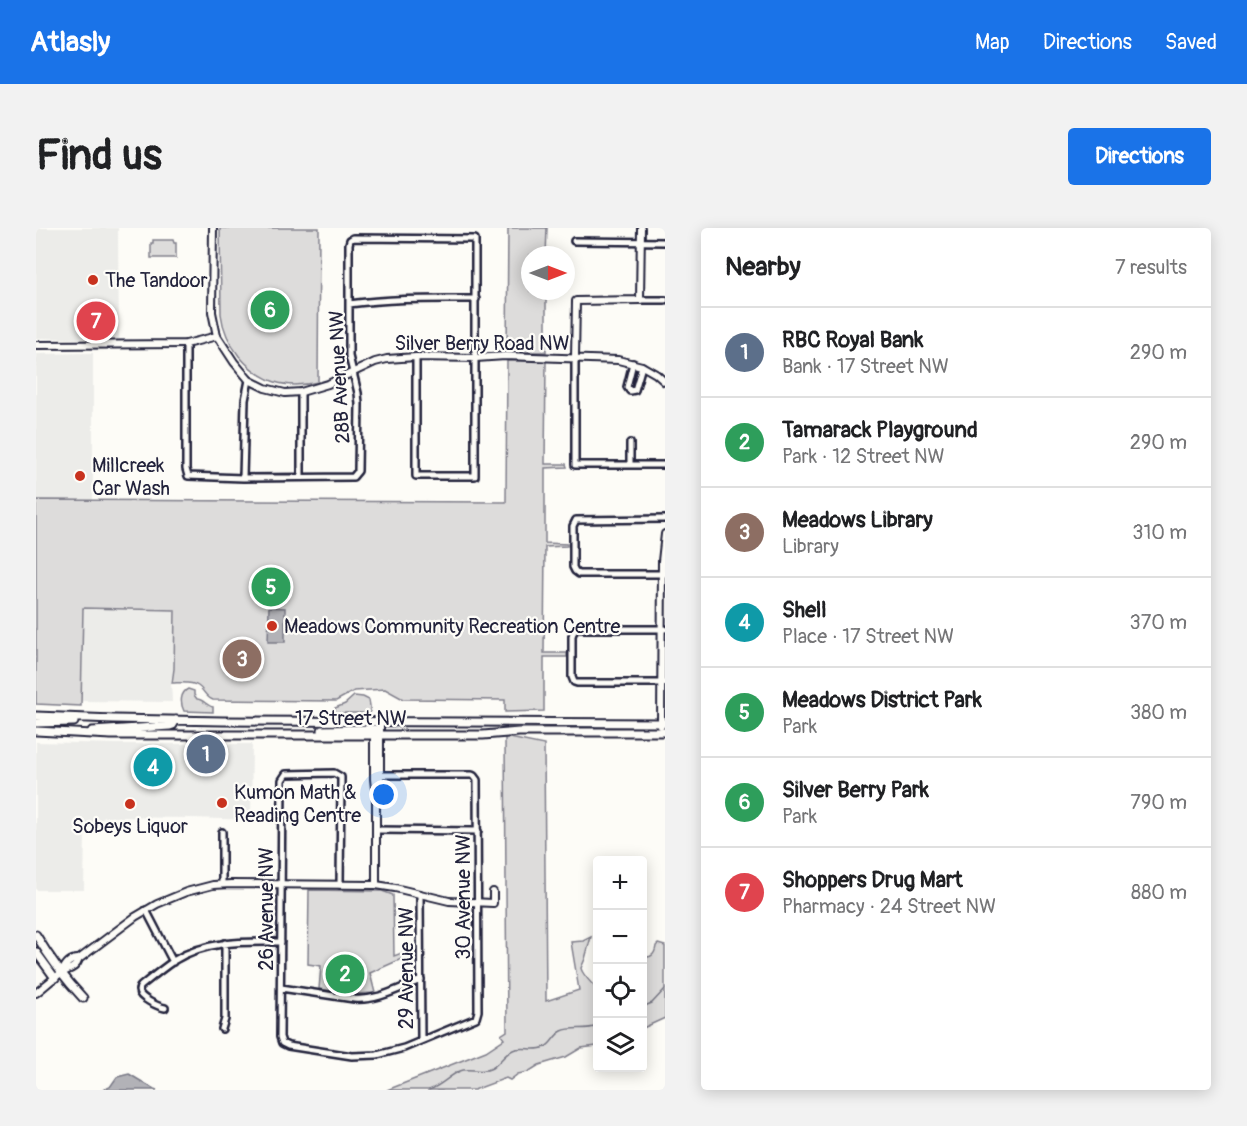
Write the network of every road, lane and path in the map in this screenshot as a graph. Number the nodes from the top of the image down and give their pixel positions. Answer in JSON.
{"nodes":[{"id":1,"x":213,"y":228,"type":"edge"},
{"id":2,"x":640,"y":228,"type":"edge"},
{"id":3,"x":574,"y":241,"type":"dead end"},
{"id":4,"x":640,"y":241,"type":"junction"},
{"id":5,"x":665,"y":242,"type":"edge"},
{"id":6,"x":476,"y":299,"type":"junction"},
{"id":7,"x":640,"y":300,"type":"junction"},
{"id":8,"x":665,"y":300,"type":"edge"},
{"id":9,"x":349,"y":304,"type":"junction"},
{"id":10,"x":218,"y":336,"type":"junction"},
{"id":11,"x":186,"y":344,"type":"junction"},
{"id":12,"x":36,"y":345,"type":"edge"},
{"id":13,"x":416,"y":357,"type":"junction"},
{"id":14,"x":476,"y":358,"type":"junction"},
{"id":15,"x":575,"y":358,"type":"junction"},
{"id":16,"x":633,"y":363,"type":"junction"},
{"id":17,"x":642,"y":366,"type":"junction"},
{"id":18,"x":352,"y":372,"type":"junction"},
{"id":19,"x":249,"y":380,"type":"junction"},
{"id":20,"x":665,"y":382,"type":"edge"},
{"id":21,"x":301,"y":392,"type":"junction"},
{"id":22,"x":630,"y":443,"type":"dead end"},
{"id":23,"x":630,"y":465,"type":"junction"},
{"id":24,"x":665,"y":465,"type":"edge"},
{"id":25,"x":300,"y":477,"type":"junction"},
{"id":26,"x":243,"y":478,"type":"junction"},
{"id":27,"x":665,"y":519,"type":"edge"},
{"id":28,"x":665,"y":534,"type":"edge"},
{"id":29,"x":664,"y":574,"type":"edge"},
{"id":30,"x":663,"y":629,"type":"edge"},
{"id":31,"x":663,"y":683,"type":"edge"},
{"id":32,"x":36,"y":716,"type":"edge"},
{"id":33,"x":107,"y":719,"type":"junction"},
{"id":34,"x":176,"y":720,"type":"junction"},
{"id":35,"x":36,"y":723,"type":"edge"},
{"id":36,"x":663,"y":723,"type":"edge"},
{"id":37,"x":376,"y":728,"type":"junction"},
{"id":38,"x":36,"y":731,"type":"edge"},
{"id":39,"x":663,"y":732,"type":"edge"},
{"id":40,"x":78,"y":734,"type":"junction"},
{"id":41,"x":377,"y":775,"type":"junction"},
{"id":42,"x":376,"y":830,"type":"junction"},
{"id":43,"x":478,"y":831,"type":"junction"},
{"id":44,"x":222,"y":832,"type":"dead end"},
{"id":45,"x":222,"y":884,"type":"junction"},
{"id":46,"x":282,"y":884,"type":"junction"},
{"id":47,"x":340,"y":885,"type":"junction"},
{"id":48,"x":376,"y":885,"type":"junction"},
{"id":49,"x":418,"y":891,"type":"junction"},
{"id":50,"x":493,"y":892,"type":"dead end"},
{"id":51,"x":478,"y":903,"type":"junction"},
{"id":52,"x":146,"y":910,"type":"junction"},
{"id":53,"x":36,"y":935,"type":"edge"},
{"id":54,"x":281,"y":942,"type":"junction"},
{"id":55,"x":225,"y":943,"type":"junction"},
{"id":56,"x":36,"y":944,"type":"edge"},
{"id":57,"x":36,"y":952,"type":"edge"},
{"id":58,"x":173,"y":962,"type":"junction"},
{"id":59,"x":62,"y":972,"type":"junction"},
{"id":60,"x":55,"y":978,"type":"junction"},
{"id":61,"x":421,"y":980,"type":"junction"},
{"id":62,"x":281,"y":988,"type":"junction"},
{"id":63,"x":36,"y":993,"type":"edge"},
{"id":64,"x":83,"y":998,"type":"dead end"},
{"id":65,"x":165,"y":1008,"type":"dead end"},
{"id":66,"x":222,"y":1029,"type":"dead end"},
{"id":67,"x":421,"y":1041,"type":"junction"}],
"edges":[{"from":1,"to":10,"type":"street"},
{"from":2,"to":4,"type":"street"},
{"from":3,"to":4,"type":"street"},
{"from":4,"to":5,"type":"street"},
{"from":4,"to":7,"type":"street"},
{"from":6,"to":9,"type":"street"},
{"from":6,"to":9,"type":"street","name":"28B Avenue NW"},
{"from":6,"to":14,"type":"street"},
{"from":7,"to":8,"type":"street"},
{"from":7,"to":15,"type":"street"},
{"from":9,"to":18,"type":"street","name":"28B Avenue NW"},
{"from":10,"to":11,"type":"street"},
{"from":10,"to":19,"type":"street"},
{"from":11,"to":12,"type":"street"},
{"from":11,"to":26,"type":"street"},
{"from":13,"to":14,"type":"street","name":"Silver Berry Road NW"},
{"from":13,"to":14,"type":"street"},
{"from":13,"to":18,"type":"street","name":"Silver Berry Road NW"},
{"from":14,"to":15,"type":"street","name":"Silver Berry Road NW"},
{"from":15,"to":16,"type":"street","name":"Silver Berry Road NW"},
{"from":15,"to":23,"type":"street"},
{"from":16,"to":17,"type":"street","name":"Silver Berry Road NW"},
{"from":16,"to":17,"type":"street"},
{"from":17,"to":20,"type":"street","name":"Silver Berry Road NW"},
{"from":18,"to":21,"type":"street","name":"Silver Berry Road NW"},
{"from":18,"to":25,"type":"street","name":"28B Avenue NW"},
{"from":19,"to":21,"type":"street","name":"Silver Berry Road NW"},
{"from":19,"to":26,"type":"street"},
{"from":21,"to":25,"type":"street"},
{"from":22,"to":23,"type":"street"},
{"from":23,"to":24,"type":"street"},
{"from":25,"to":26,"type":"street"},
{"from":27,"to":29,"type":"street"},
{"from":28,"to":29,"type":"street"},
{"from":29,"to":30,"type":"street"},
{"from":30,"to":31,"type":"street"},
{"from":30,"to":31,"type":"street"},
{"from":31,"to":36,"type":"street"},
{"from":32,"to":33,"type":"main road","name":"17 Street NW"},
{"from":33,"to":34,"type":"main road","name":"17 Street NW"},
{"from":33,"to":35,"type":"main road"},
{"from":34,"to":37,"type":"main road","name":"17 Street NW"},
{"from":34,"to":40,"type":"main road"},
{"from":36,"to":37,"type":"main road","name":"17 Street NW"},
{"from":36,"to":39,"type":"street"},
{"from":37,"to":39,"type":"main road","name":"17 Street NW"},
{"from":37,"to":40,"type":"main road","name":"17 Street NW"},
{"from":37,"to":41,"type":"street"},
{"from":38,"to":40,"type":"main road","name":"17 Street NW"},
{"from":41,"to":42,"type":"street"},
{"from":41,"to":43,"type":"street","name":"30 Avenue NW"},
{"from":42,"to":43,"type":"street"},
{"from":42,"to":48,"type":"street"},
{"from":43,"to":51,"type":"street","name":"30 Avenue NW"},
{"from":44,"to":45,"type":"street"},
{"from":45,"to":46,"type":"street"},
{"from":45,"to":52,"type":"street"},
{"from":46,"to":47,"type":"street"},
{"from":46,"to":47,"type":"street","name":"26 Avenue NW"},
{"from":46,"to":54,"type":"street","name":"26 Avenue NW"},
{"from":47,"to":48,"type":"street"},
{"from":48,"to":49,"type":"street"},
{"from":49,"to":51,"type":"street"},
{"from":49,"to":61,"type":"street","name":"29 Avenue NW"},
{"from":50,"to":51,"type":"street"},
{"from":51,"to":67,"type":"street","name":"30 Avenue NW"},
{"from":52,"to":58,"type":"street"},
{"from":52,"to":59,"type":"street"},
{"from":53,"to":59,"type":"main road"},
{"from":54,"to":55,"type":"street"},
{"from":54,"to":62,"type":"street","name":"26 Avenue NW"},
{"from":55,"to":58,"type":"street"},
{"from":55,"to":66,"type":"street"},
{"from":56,"to":59,"type":"main road"},
{"from":57,"to":60,"type":"main road"},
{"from":58,"to":65,"type":"street"},
{"from":59,"to":60,"type":"street"},
{"from":59,"to":64,"type":"main road"},
{"from":60,"to":63,"type":"street"},
{"from":61,"to":62,"type":"street"},
{"from":61,"to":67,"type":"street","name":"29 Avenue NW"},
{"from":62,"to":67,"type":"street","name":"26 Avenue NW"}]}
